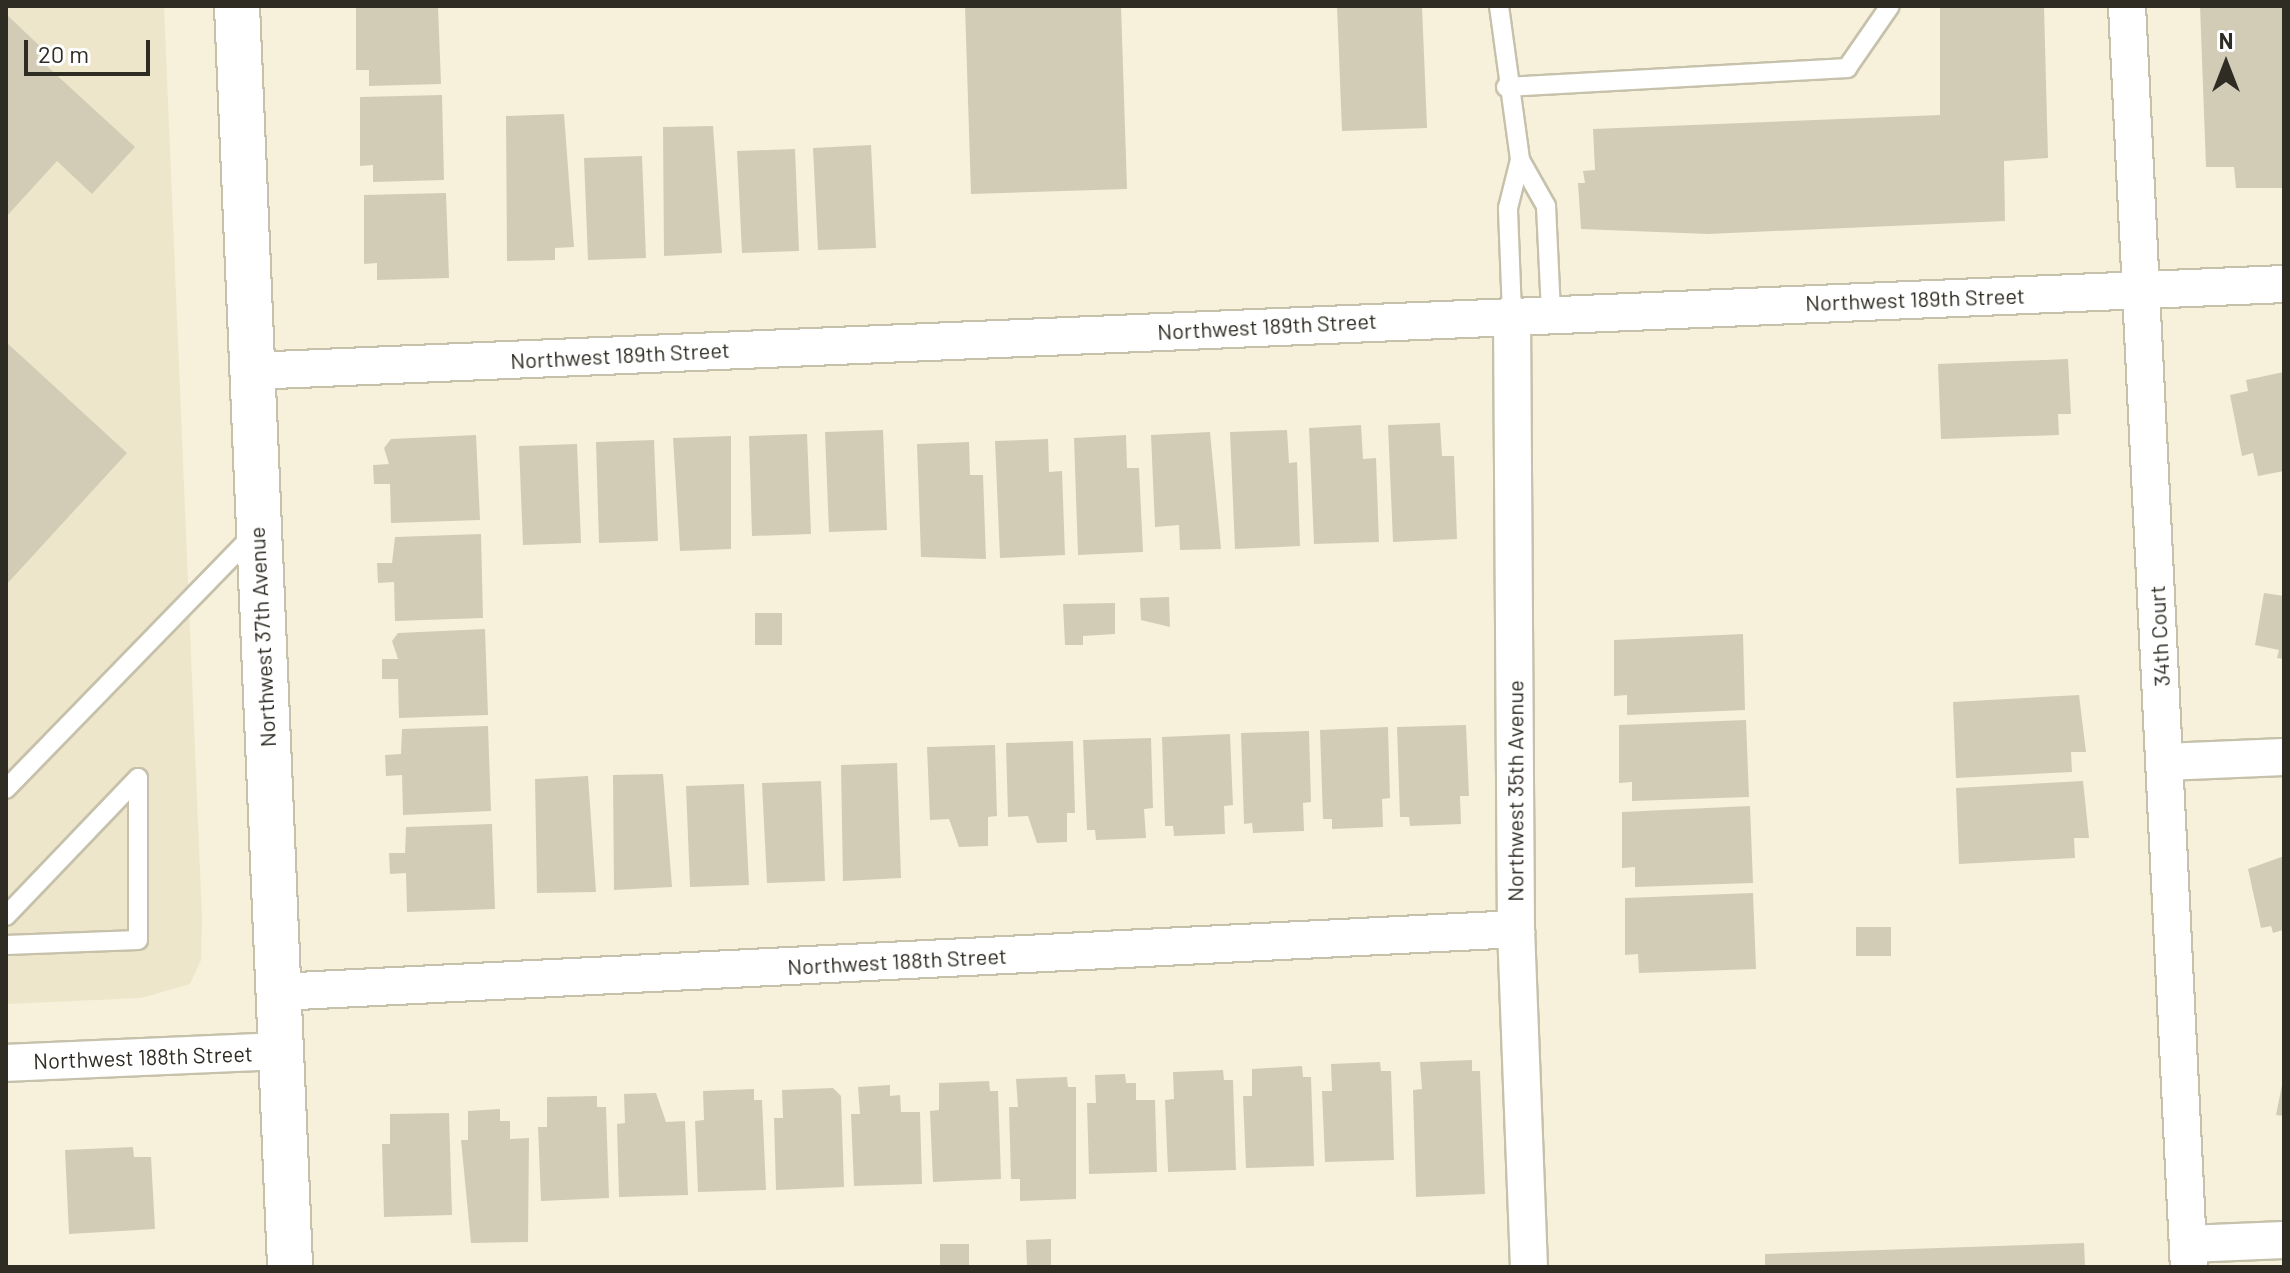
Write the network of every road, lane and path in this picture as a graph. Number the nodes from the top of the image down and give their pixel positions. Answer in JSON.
{"nodes":[{"id":1,"x":237,"y":6,"type":"edge"},
{"id":2,"x":1499,"y":6,"type":"edge"},
{"id":3,"x":1890,"y":6,"type":"edge"},
{"id":4,"x":2127,"y":6,"type":"edge"},
{"id":5,"x":1506,"y":87,"type":"junction"},
{"id":6,"x":1520,"y":160,"type":"junction"},
{"id":7,"x":2284,"y":284,"type":"edge"},
{"id":8,"x":2143,"y":291,"type":"junction"},
{"id":9,"x":1551,"y":313,"type":"junction"},
{"id":10,"x":1512,"y":314,"type":"junction"},
{"id":11,"x":251,"y":371,"type":"junction"},
{"id":12,"x":258,"y":530,"type":"junction"},
{"id":13,"x":2284,"y":757,"type":"edge"},
{"id":14,"x":2165,"y":762,"type":"junction"},
{"id":15,"x":6,"y":789,"type":"edge"},
{"id":16,"x":6,"y":916,"type":"edge"},
{"id":17,"x":1516,"y":929,"type":"junction"},
{"id":18,"x":6,"y":945,"type":"edge"},
{"id":19,"x":278,"y":992,"type":"junction"},
{"id":20,"x":281,"y":1051,"type":"junction"},
{"id":21,"x":6,"y":1063,"type":"edge"},
{"id":22,"x":2284,"y":1240,"type":"edge"},
{"id":23,"x":2188,"y":1256,"type":"edge"},
{"id":24,"x":290,"y":1267,"type":"edge"},
{"id":25,"x":1529,"y":1267,"type":"edge"}],
"edges":[{"from":1,"to":11,"type":"main road","name":"Northwest 37th Avenue"},
{"from":2,"to":5,"type":"lane"},
{"from":3,"to":5,"type":"lane"},
{"from":4,"to":8,"type":"street","name":"34th Court"},
{"from":5,"to":6,"type":"lane"},
{"from":6,"to":9,"type":"lane"},
{"from":6,"to":10,"type":"lane"},
{"from":7,"to":8,"type":"street","name":"Northwest 189th Street"},
{"from":8,"to":9,"type":"street","name":"Northwest 189th Street"},
{"from":8,"to":14,"type":"street","name":"34th Court"},
{"from":9,"to":10,"type":"street","name":"Northwest 189th Street"},
{"from":10,"to":11,"type":"street","name":"Northwest 189th Street"},
{"from":10,"to":17,"type":"street","name":"Northwest 35th Avenue"},
{"from":11,"to":12,"type":"main road","name":"Northwest 37th Avenue"},
{"from":12,"to":15,"type":"lane"},
{"from":12,"to":19,"type":"main road","name":"Northwest 37th Avenue"},
{"from":13,"to":14,"type":"street"},
{"from":14,"to":23,"type":"street","name":"34th Court"},
{"from":16,"to":18,"type":"lane"},
{"from":17,"to":19,"type":"street","name":"Northwest 188th Street"},
{"from":17,"to":25,"type":"street","name":"Northwest 35th Avenue"},
{"from":19,"to":20,"type":"main road","name":"Northwest 37th Avenue"},
{"from":20,"to":21,"type":"street","name":"Northwest 188th Street"},
{"from":20,"to":24,"type":"main road","name":"Northwest 37th Avenue"},
{"from":22,"to":23,"type":"street"}]}
